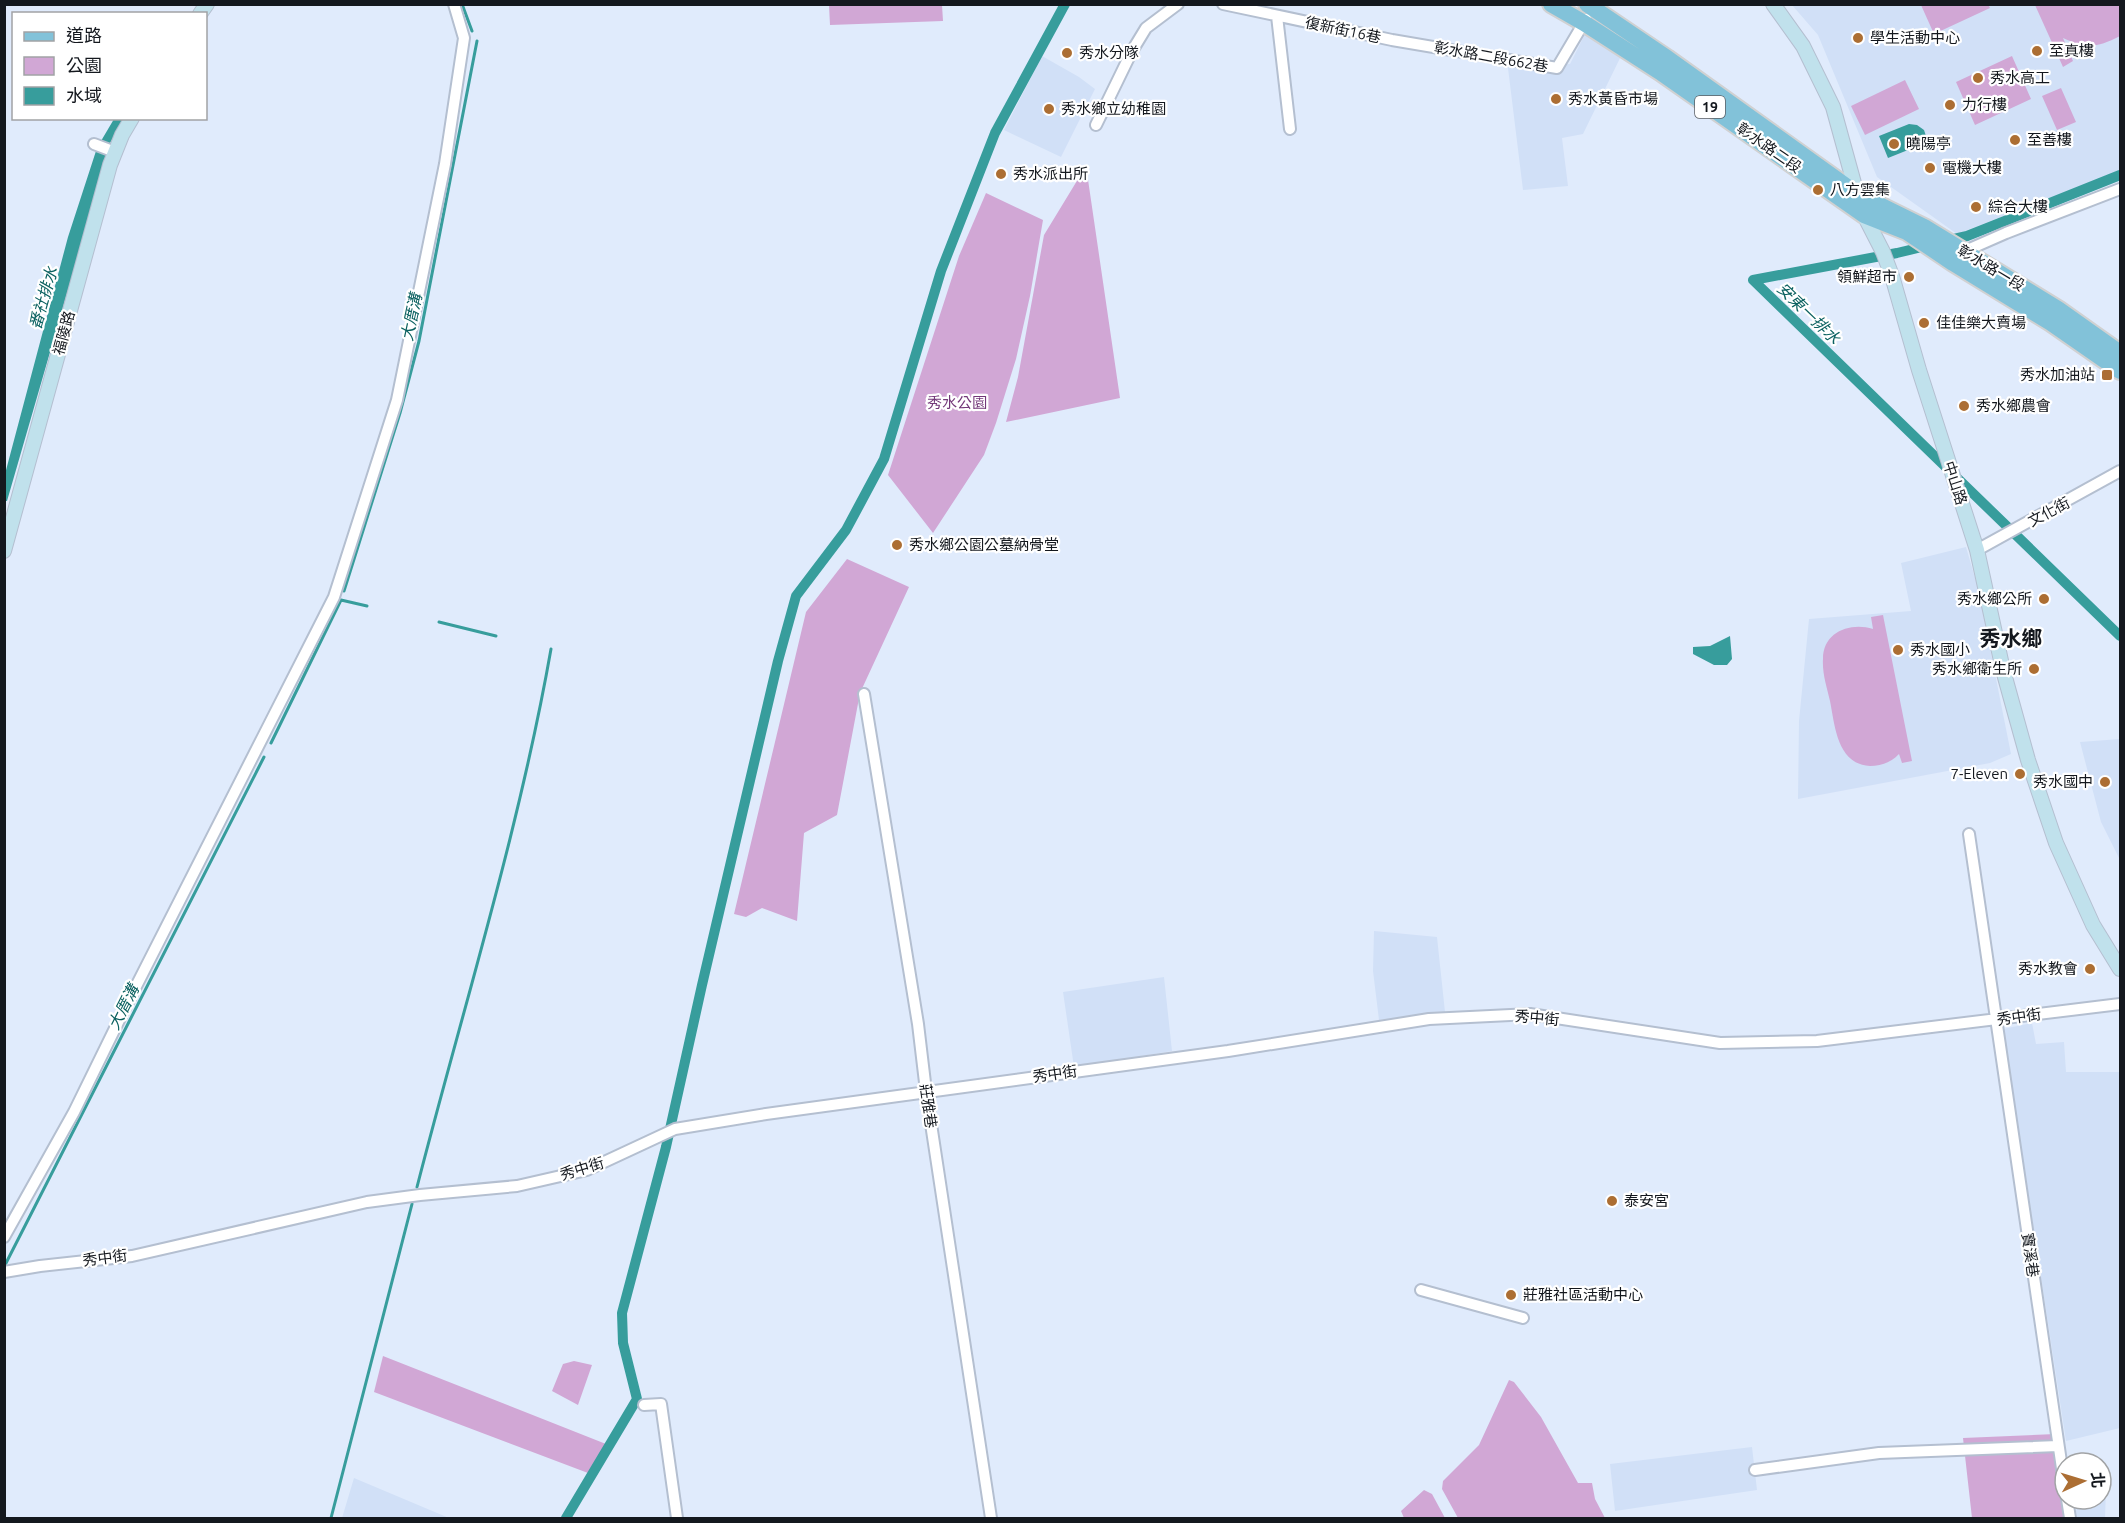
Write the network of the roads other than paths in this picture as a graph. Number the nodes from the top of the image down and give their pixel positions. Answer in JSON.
{"nodes":[{"id":1,"x":454,"y":4,"type":"edge"},
{"id":2,"x":1178,"y":4,"type":"edge"},
{"id":3,"x":1223,"y":4,"type":"edge"},
{"id":4,"x":1551,"y":4,"type":"edge"},
{"id":5,"x":1773,"y":4,"type":"edge"},
{"id":6,"x":1587,"y":12,"type":"edge"},
{"id":7,"x":1277,"y":16,"type":"junction"},
{"id":8,"x":1392,"y":40,"type":"joint"},
{"id":9,"x":1664,"y":65,"type":"junction"},
{"id":10,"x":131,"y":120,"type":"edge"},
{"id":11,"x":1096,"y":125,"type":"dead end"},
{"id":12,"x":1290,"y":129,"type":"dead end"},
{"id":13,"x":94,"y":144,"type":"dead end"},
{"id":14,"x":115,"y":152,"type":"junction"},
{"id":15,"x":2121,"y":189,"type":"edge"},
{"id":16,"x":1857,"y":194,"type":"junction"},
{"id":17,"x":1864,"y":215,"type":"junction"},
{"id":18,"x":1959,"y":254,"type":"junction"},
{"id":19,"x":2121,"y":353,"type":"edge"},
{"id":20,"x":2121,"y":371,"type":"edge"},
{"id":21,"x":2121,"y":471,"type":"edge"},
{"id":22,"x":1977,"y":550,"type":"junction"},
{"id":23,"x":4,"y":551,"type":"edge"},
{"id":24,"x":864,"y":694,"type":"dead end"},
{"id":25,"x":1969,"y":834,"type":"dead end"},
{"id":26,"x":2121,"y":969,"type":"edge"},
{"id":27,"x":2121,"y":1004,"type":"edge"},
{"id":28,"x":1997,"y":1021,"type":"junction"},
{"id":29,"x":926,"y":1091,"type":"junction"},
{"id":30,"x":4,"y":1237,"type":"edge"},
{"id":31,"x":5,"y":1272,"type":"edge"},
{"id":32,"x":1421,"y":1290,"type":"dead end"},
{"id":33,"x":1523,"y":1318,"type":"dead end"},
{"id":34,"x":644,"y":1405,"type":"dead end"},
{"id":35,"x":2058,"y":1446,"type":"junction"},
{"id":36,"x":2059,"y":1451,"type":"edge"},
{"id":37,"x":1755,"y":1470,"type":"dead end"},
{"id":38,"x":677,"y":1518,"type":"edge"},
{"id":39,"x":991,"y":1518,"type":"edge"}],
"edges":[{"from":1,"to":30,"type":"street"},
{"from":2,"to":11,"type":"street"},
{"from":3,"to":7,"type":"street","name":"復新街16巷"},
{"from":4,"to":6,"type":"main road","name":"彰水路二段","number":"19"},
{"from":5,"to":16,"type":"street","name":"中山路"},
{"from":6,"to":8,"type":"street","name":"彰水路二段662巷"},
{"from":6,"to":9,"type":"main road","name":"彰水路二段","number":"19"},
{"from":7,"to":8,"type":"street","name":"復新街16巷"},
{"from":7,"to":12,"type":"street"},
{"from":9,"to":16,"type":"main road","name":"彰水路二段","number":"19"},
{"from":9,"to":17,"type":"main road","name":"彰水路二段","number":"19"},
{"from":10,"to":14,"type":"street","name":"福陵路"},
{"from":13,"to":14,"type":"street"},
{"from":14,"to":23,"type":"street","name":"福陵路"},
{"from":15,"to":18,"type":"street"},
{"from":16,"to":17,"type":"street","name":"中山路"},
{"from":16,"to":18,"type":"main road","name":"彰水路一段","number":"19"},
{"from":17,"to":18,"type":"main road","name":"彰水路一段","number":"19"},
{"from":17,"to":22,"type":"street","name":"中山路"},
{"from":18,"to":19,"type":"main road","name":"彰水路一段","number":"19"},
{"from":18,"to":20,"type":"main road","name":"彰水路一段","number":"19"},
{"from":21,"to":22,"type":"street","name":"文化街"},
{"from":22,"to":26,"type":"street","name":"中山路"},
{"from":24,"to":29,"type":"street","name":"莊雅巷"},
{"from":25,"to":28,"type":"street","name":"寶溪巷"},
{"from":27,"to":28,"type":"street","name":"秀中街"},
{"from":28,"to":29,"type":"street","name":"秀中街"},
{"from":28,"to":35,"type":"street","name":"寶溪巷"},
{"from":29,"to":31,"type":"street","name":"秀中街"},
{"from":29,"to":39,"type":"street","name":"莊雅巷"},
{"from":32,"to":33,"type":"street"},
{"from":34,"to":38,"type":"street"},
{"from":35,"to":36,"type":"street","name":"寶溪巷"},
{"from":35,"to":37,"type":"street"}]}
